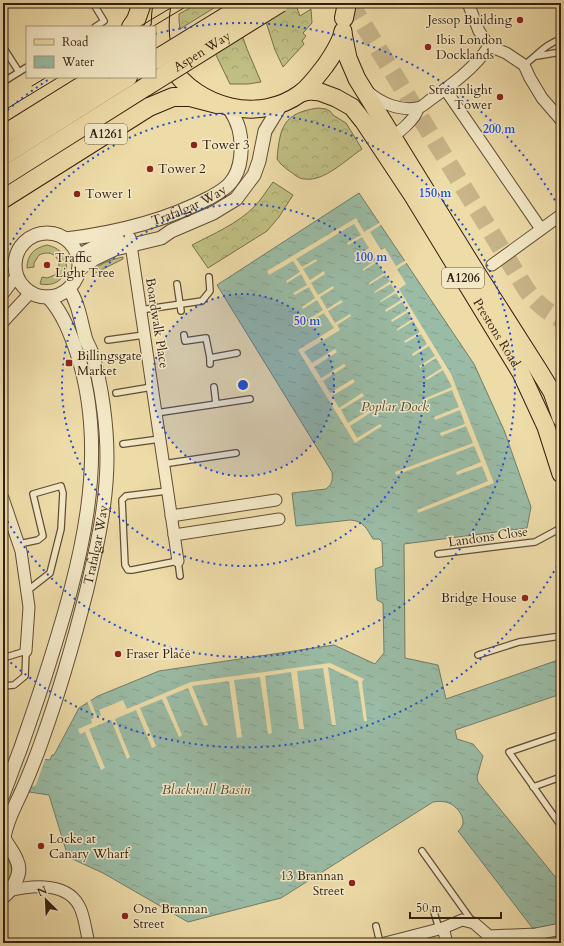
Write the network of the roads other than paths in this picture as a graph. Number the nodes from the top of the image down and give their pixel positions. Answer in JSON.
{"nodes":[{"id":1,"x":93,"y":3,"type":"edge"},
{"id":2,"x":142,"y":3,"type":"edge"},
{"id":3,"x":162,"y":3,"type":"edge"},
{"id":4,"x":248,"y":3,"type":"edge"},
{"id":5,"x":280,"y":3,"type":"edge"},
{"id":6,"x":468,"y":3,"type":"edge"},
{"id":7,"x":344,"y":14,"type":"edge"},
{"id":8,"x":97,"y":26,"type":"edge"},
{"id":9,"x":132,"y":26,"type":"edge"},
{"id":10,"x":157,"y":32,"type":"edge"},
{"id":11,"x":561,"y":39,"type":"edge"},
{"id":12,"x":489,"y":46,"type":"junction"},
{"id":13,"x":3,"y":47,"type":"edge"},
{"id":14,"x":561,"y":52,"type":"edge"},
{"id":15,"x":537,"y":56,"type":"junction"},
{"id":16,"x":156,"y":59,"type":"edge"},
{"id":17,"x":524,"y":65,"type":"junction"},
{"id":18,"x":26,"y":68,"type":"edge"},
{"id":19,"x":19,"y":72,"type":"junction"},
{"id":20,"x":97,"y":78,"type":"edge"},
{"id":21,"x":126,"y":78,"type":"edge"},
{"id":22,"x":357,"y":79,"type":"junction"},
{"id":23,"x":3,"y":82,"type":"edge"},
{"id":24,"x":85,"y":82,"type":"edge"},
{"id":25,"x":446,"y":89,"type":"junction"},
{"id":26,"x":301,"y":93,"type":"junction"},
{"id":27,"x":282,"y":103,"type":"junction"},
{"id":28,"x":223,"y":106,"type":"junction"},
{"id":29,"x":418,"y":108,"type":"junction"},
{"id":30,"x":561,"y":120,"type":"edge"},
{"id":31,"x":3,"y":135,"type":"edge"},
{"id":32,"x":392,"y":137,"type":"junction"},
{"id":33,"x":374,"y":138,"type":"junction"},
{"id":34,"x":3,"y":156,"type":"edge"},
{"id":35,"x":3,"y":177,"type":"edge"},
{"id":36,"x":3,"y":199,"type":"edge"},
{"id":37,"x":561,"y":215,"type":"edge"},
{"id":38,"x":541,"y":229,"type":"junction"},
{"id":39,"x":66,"y":239,"type":"junction"},
{"id":40,"x":130,"y":242,"type":"junction"},
{"id":41,"x":79,"y":262,"type":"junction"},
{"id":42,"x":492,"y":265,"type":"dead end"},
{"id":43,"x":17,"y":275,"type":"junction"},
{"id":44,"x":209,"y":277,"type":"dead end"},
{"id":45,"x":177,"y":284,"type":"dead end"},
{"id":46,"x":69,"y":289,"type":"junction"},
{"id":47,"x":30,"y":292,"type":"junction"},
{"id":48,"x":3,"y":294,"type":"edge"},
{"id":49,"x":48,"y":297,"type":"junction"},
{"id":50,"x":180,"y":304,"type":"junction"},
{"id":51,"x":140,"y":310,"type":"junction"},
{"id":52,"x":181,"y":312,"type":"dead end"},
{"id":53,"x":3,"y":322,"type":"edge"},
{"id":54,"x":144,"y":335,"type":"junction"},
{"id":55,"x":184,"y":335,"type":"dead end"},
{"id":56,"x":108,"y":340,"type":"dead end"},
{"id":57,"x":237,"y":353,"type":"dead end"},
{"id":58,"x":214,"y":387,"type":"dead end"},
{"id":59,"x":152,"y":388,"type":"junction"},
{"id":60,"x":116,"y":393,"type":"dead end"},
{"id":61,"x":250,"y":399,"type":"dead end"},
{"id":62,"x":216,"y":404,"type":"junction"},
{"id":63,"x":559,"y":407,"type":"edge"},
{"id":64,"x":539,"y":411,"type":"junction"},
{"id":65,"x":156,"y":412,"type":"junction"},
{"id":66,"x":160,"y":439,"type":"junction"},
{"id":67,"x":123,"y":444,"type":"dead end"},
{"id":68,"x":236,"y":453,"type":"dead end"},
{"id":69,"x":163,"y":464,"type":"junction"},
{"id":70,"x":561,"y":474,"type":"edge"},
{"id":71,"x":167,"y":491,"type":"junction"},
{"id":72,"x":276,"y":500,"type":"dead end"},
{"id":73,"x":4,"y":503,"type":"edge"},
{"id":74,"x":171,"y":516,"type":"junction"},
{"id":75,"x":279,"y":519,"type":"dead end"},
{"id":76,"x":561,"y":528,"type":"edge"},
{"id":77,"x":174,"y":535,"type":"junction"},
{"id":78,"x":19,"y":544,"type":"junction"},
{"id":79,"x":438,"y":554,"type":"dead end"},
{"id":80,"x":178,"y":561,"type":"junction"},
{"id":81,"x":180,"y":576,"type":"dead end"},
{"id":82,"x":27,"y":591,"type":"junction"},
{"id":83,"x":561,"y":636,"type":"edge"},
{"id":84,"x":26,"y":651,"type":"junction"},
{"id":85,"x":478,"y":654,"type":"dead end"},
{"id":86,"x":3,"y":658,"type":"edge"},
{"id":87,"x":3,"y":686,"type":"edge"},
{"id":88,"x":559,"y":735,"type":"dead end"},
{"id":89,"x":561,"y":777,"type":"edge"},
{"id":90,"x":533,"y":787,"type":"junction"},
{"id":91,"x":4,"y":792,"type":"edge"},
{"id":92,"x":21,"y":793,"type":"junction"},
{"id":93,"x":3,"y":816,"type":"edge"},
{"id":94,"x":561,"y":826,"type":"edge"},
{"id":95,"x":5,"y":843,"type":"edge"},
{"id":96,"x":422,"y":851,"type":"dead end"},
{"id":97,"x":6,"y":894,"type":"edge"},
{"id":98,"x":434,"y":912,"type":"dead end"},
{"id":99,"x":474,"y":923,"type":"junction"},
{"id":100,"x":376,"y":926,"type":"dead end"},
{"id":101,"x":441,"y":928,"type":"junction"},
{"id":102,"x":561,"y":929,"type":"edge"},
{"id":103,"x":89,"y":943,"type":"edge"},
{"id":104,"x":380,"y":943,"type":"edge"},
{"id":105,"x":385,"y":943,"type":"edge"},
{"id":106,"x":447,"y":943,"type":"edge"}],
"edges":[{"from":1,"to":8,"type":"lane"},
{"from":2,"to":9,"type":"highway"},
{"from":3,"to":10,"type":"main road","number":"A1206"},
{"from":4,"to":16,"type":"highway","name":"Aspen Way","bridge":true},
{"from":5,"to":35,"type":"highway","name":"Aspen Way","number":"A1261","bridge":true},
{"from":6,"to":12,"type":"street"},
{"from":7,"to":22,"type":"main road","name":"Prestons Road","number":"A1206"},
{"from":7,"to":26,"type":"main road","number":"A1206"},
{"from":10,"to":28,"type":"main road","number":"A1206"},
{"from":11,"to":15,"type":"lane"},
{"from":12,"to":17,"type":"street"},
{"from":12,"to":25,"type":"street"},
{"from":13,"to":19,"type":"lane"},
{"from":14,"to":15,"type":"lane"},
{"from":15,"to":17,"type":"lane"},
{"from":17,"to":30,"type":"street"},
{"from":18,"to":19,"type":"lane"},
{"from":19,"to":23,"type":"lane"},
{"from":20,"to":24,"type":"highway"},
{"from":21,"to":34,"type":"highway","number":"A1261"},
{"from":22,"to":29,"type":"street"},
{"from":22,"to":32,"type":"main road","name":"Prestons Road","number":"A1206"},
{"from":24,"to":31,"type":"highway"},
{"from":25,"to":29,"type":"street"},
{"from":25,"to":38,"type":"street"},
{"from":26,"to":27,"type":"main road","number":"A1206"},
{"from":26,"to":33,"type":"main road","name":"Prestons Road","number":"A1206"},
{"from":27,"to":28,"type":"main road","number":"A1206"},
{"from":27,"to":40,"type":"street","name":"Trafalgar Way"},
{"from":28,"to":36,"type":"highway","number":"A1261"},
{"from":28,"to":39,"type":"street","name":"Trafalgar Way"},
{"from":29,"to":32,"type":"street"},
{"from":32,"to":33,"type":"street"},
{"from":32,"to":63,"type":"main road","name":"Prestons Road","number":"A1206"},
{"from":33,"to":64,"type":"main road","name":"Prestons Road","number":"A1206"},
{"from":37,"to":38,"type":"street"},
{"from":38,"to":42,"type":"street"},
{"from":39,"to":41,"type":"street"},
{"from":39,"to":43,"type":"street","name":"Trafalgar Way"},
{"from":40,"to":41,"type":"street","name":"Trafalgar Way"},
{"from":40,"to":51,"type":"street","name":"Boardwalk Place"},
{"from":41,"to":46,"type":"street"},
{"from":43,"to":47,"type":"street"},
{"from":43,"to":48,"type":"street"},
{"from":44,"to":50,"type":"lane"},
{"from":45,"to":50,"type":"lane"},
{"from":46,"to":49,"type":"street"},
{"from":46,"to":92,"type":"street","name":"Trafalgar Way"},
{"from":47,"to":49,"type":"street"},
{"from":47,"to":53,"type":"street"},
{"from":49,"to":91,"type":"street","name":"Trafalgar Way"},
{"from":50,"to":51,"type":"lane"},
{"from":50,"to":52,"type":"lane"},
{"from":51,"to":54,"type":"street","name":"Boardwalk Place"},
{"from":54,"to":56,"type":"lane"},
{"from":54,"to":59,"type":"street","name":"Boardwalk Place"},
{"from":55,"to":57,"type":"lane"},
{"from":58,"to":62,"type":"lane"},
{"from":59,"to":60,"type":"lane"},
{"from":59,"to":65,"type":"street","name":"Boardwalk Place"},
{"from":61,"to":62,"type":"lane"},
{"from":62,"to":65,"type":"lane"},
{"from":63,"to":64,"type":"street"},
{"from":64,"to":70,"type":"main road","name":"Prestons Road","number":"A1206"},
{"from":65,"to":66,"type":"street","name":"Boardwalk Place"},
{"from":66,"to":67,"type":"lane"},
{"from":66,"to":69,"type":"street","name":"Boardwalk Place"},
{"from":68,"to":69,"type":"lane"},
{"from":69,"to":71,"type":"street","name":"Boardwalk Place"},
{"from":71,"to":74,"type":"street","name":"Boardwalk Place"},
{"from":71,"to":80,"type":"lane"},
{"from":72,"to":74,"type":"street"},
{"from":73,"to":78,"type":"street"},
{"from":74,"to":77,"type":"street","name":"Boardwalk Place"},
{"from":75,"to":77,"type":"street"},
{"from":76,"to":79,"type":"lane","name":"Landons Close"},
{"from":77,"to":80,"type":"street","name":"Boardwalk Place"},
{"from":78,"to":82,"type":"street"},
{"from":78,"to":82,"type":"lane"},
{"from":80,"to":81,"type":"lane"},
{"from":82,"to":84,"type":"street"},
{"from":83,"to":85,"type":"lane"},
{"from":84,"to":86,"type":"lane"},
{"from":84,"to":87,"type":"lane"},
{"from":88,"to":90,"type":"lane"},
{"from":89,"to":90,"type":"lane"},
{"from":90,"to":94,"type":"lane"},
{"from":92,"to":93,"type":"street","name":"Trafalgar Way"},
{"from":92,"to":95,"type":"street","name":"Trafalgar Way"},
{"from":95,"to":97,"type":"street"},
{"from":96,"to":99,"type":"lane"},
{"from":97,"to":103,"type":"street"},
{"from":98,"to":101,"type":"lane"},
{"from":99,"to":101,"type":"street"},
{"from":99,"to":102,"type":"street"},
{"from":100,"to":104,"type":"lane"},
{"from":101,"to":105,"type":"street"},
{"from":101,"to":106,"type":"street"}]}
